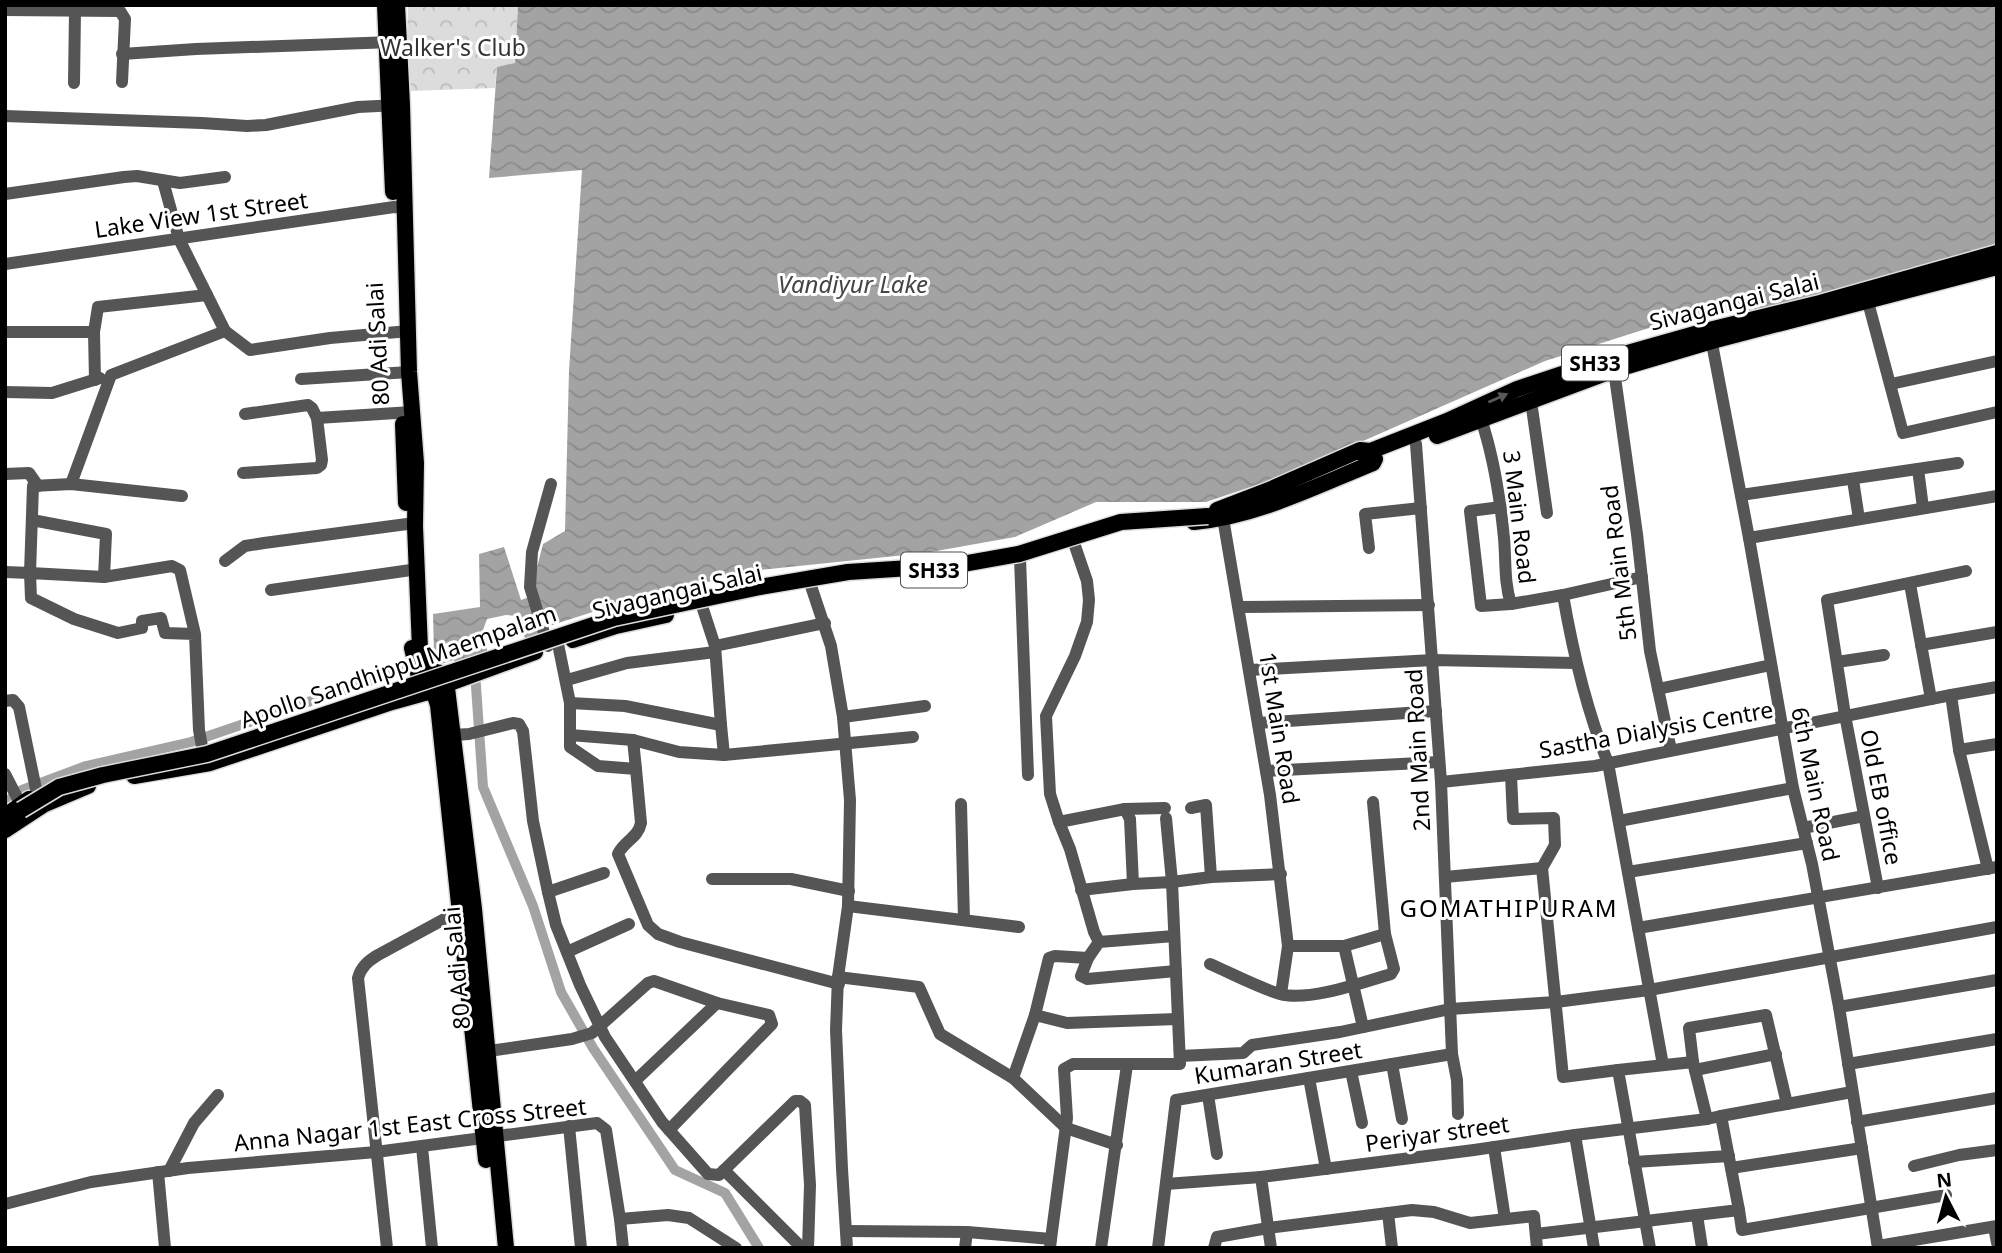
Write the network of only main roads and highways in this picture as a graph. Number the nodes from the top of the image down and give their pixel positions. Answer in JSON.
{"nodes":[{"id":1,"x":385,"y":5,"type":"edge"},
{"id":2,"x":397,"y":5,"type":"edge"},
{"id":3,"x":391,"y":42,"type":"junction"},
{"id":4,"x":1997,"y":253,"type":"edge"},
{"id":5,"x":1997,"y":267,"type":"edge"},
{"id":6,"x":1710,"y":335,"type":"junction"},
{"id":7,"x":1372,"y":455,"type":"junction"},
{"id":8,"x":1213,"y":518,"type":"junction"},
{"id":9,"x":809,"y":581,"type":"junction"},
{"id":10,"x":551,"y":643,"type":"junction"},
{"id":11,"x":440,"y":676,"type":"junction"},
{"id":12,"x":18,"y":808,"type":"edge"},
{"id":13,"x":5,"y":830,"type":"edge"},
{"id":14,"x":467,"y":910,"type":"junction"},
{"id":15,"x":489,"y":1138,"type":"junction"},
{"id":16,"x":496,"y":1248,"type":"edge"},
{"id":17,"x":506,"y":1248,"type":"edge"}],
"edges":[{"from":1,"to":3,"type":"main road","name":"80 Adi Salai"},
{"from":2,"to":3,"type":"main road","name":"80 Adi Salai"},
{"from":3,"to":11,"type":"main road","name":"80 Adi Salai"},
{"from":4,"to":6,"type":"main road","name":"Sivagangai Salai","number":"SH33"},
{"from":5,"to":6,"type":"main road","name":"Sivagangai Salai","number":"SH33"},
{"from":6,"to":7,"type":"main road","name":"Sivagangai Salai","number":"SH33"},
{"from":7,"to":6,"type":"main road","name":"Sivagangai Salai","number":"SH33","one_way":true},
{"from":7,"to":8,"type":"main road","name":"Sivagangai Salai","number":"SH33"},
{"from":7,"to":9,"type":"main road","name":"Sivagangai Salai","number":"SH33"},
{"from":8,"to":9,"type":"main road","name":"Sivagangai Salai","number":"SH33"},
{"from":8,"to":12,"type":"main road","name":"Apollo Sandhippu Maempalam","bridge":true},
{"from":9,"to":10,"type":"main road","name":"Sivagangai Salai","number":"SH33"},
{"from":9,"to":10,"type":"main road","name":"Sivagangai Salai","number":"SH33"},
{"from":10,"to":11,"type":"main road","name":"Sivagangai Salai","number":"SH33"},
{"from":11,"to":12,"type":"main road","name":"Sivagangai Salai"},
{"from":11,"to":13,"type":"main road","name":"Sivagangai Salai"},
{"from":11,"to":14,"type":"main road","name":"80 Adi Salai"},
{"from":11,"to":14,"type":"main road","name":"80 Adi Salai"},
{"from":14,"to":15,"type":"main road","name":"80 Adi Salai"},
{"from":15,"to":16,"type":"main road","name":"80 Adi Salai"},
{"from":15,"to":17,"type":"main road","name":"80 Adi Salai"}]}
